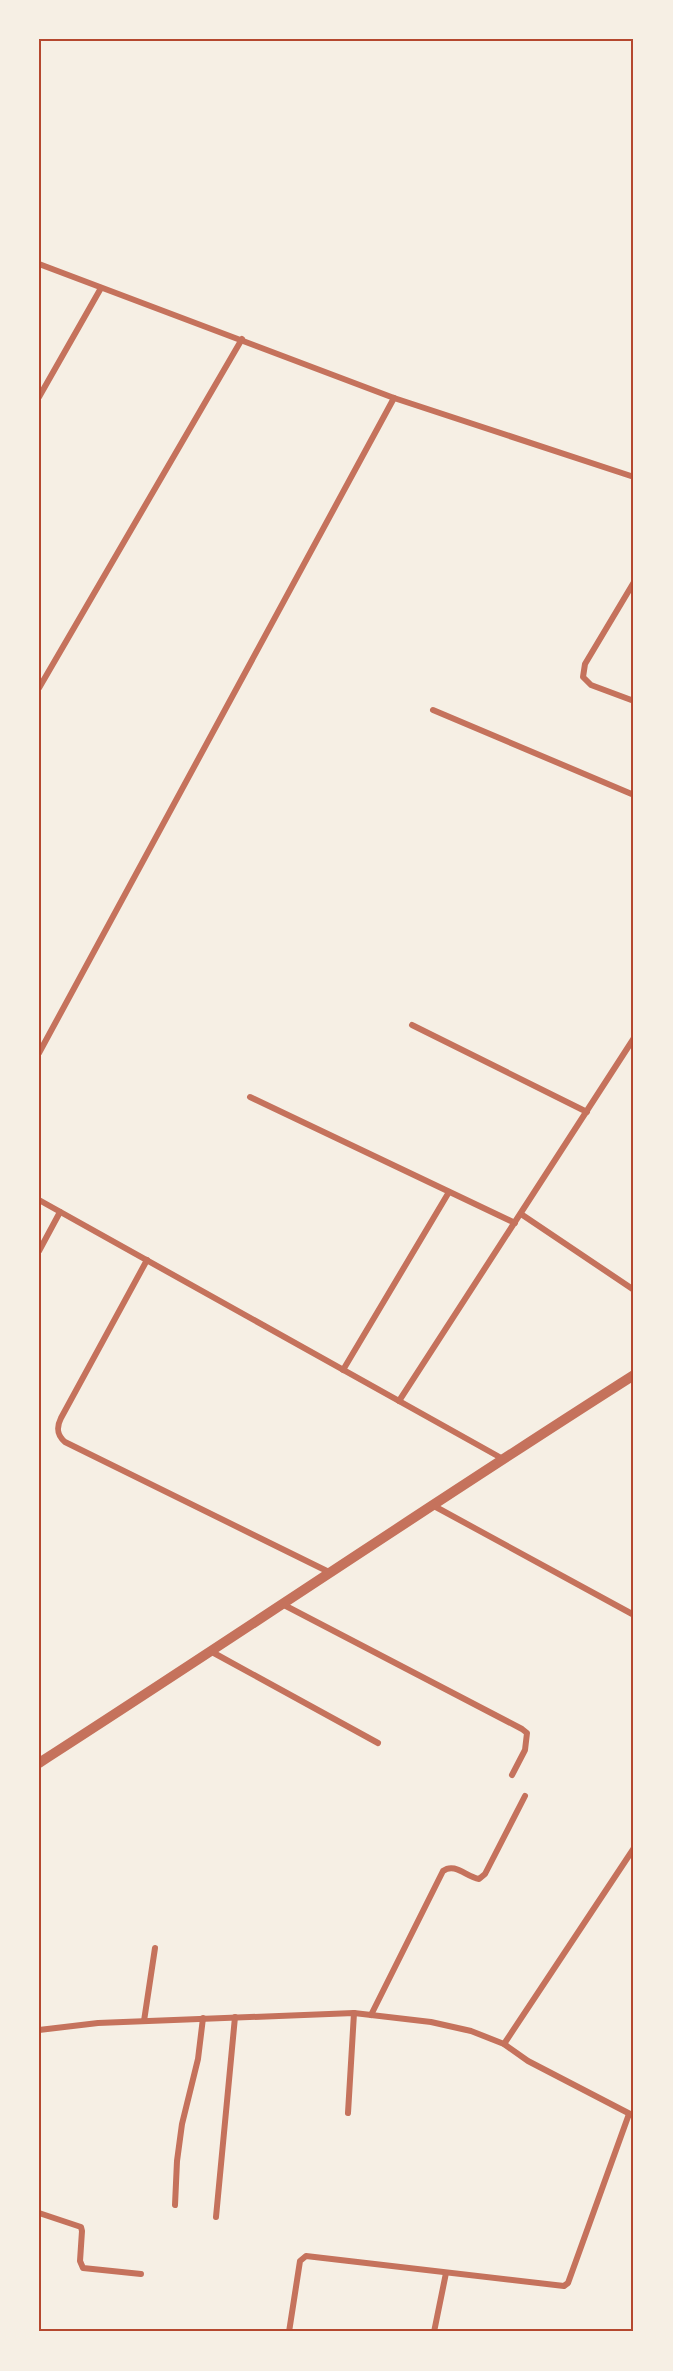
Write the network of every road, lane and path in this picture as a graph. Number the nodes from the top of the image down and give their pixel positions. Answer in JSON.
{"nodes":[{"id":1,"x":39,"y":264,"type":"edge"},
{"id":2,"x":101,"y":288,"type":"junction"},
{"id":3,"x":242,"y":339,"type":"junction"},
{"id":4,"x":39,"y":397,"type":"edge"},
{"id":5,"x":394,"y":398,"type":"junction"},
{"id":6,"x":634,"y":477,"type":"edge"},
{"id":7,"x":634,"y":582,"type":"edge"},
{"id":8,"x":39,"y":688,"type":"edge"},
{"id":9,"x":634,"y":702,"type":"edge"},
{"id":10,"x":433,"y":710,"type":"dead end"},
{"id":11,"x":634,"y":795,"type":"edge"},
{"id":12,"x":412,"y":1025,"type":"dead end"},
{"id":13,"x":634,"y":1038,"type":"edge"},
{"id":14,"x":39,"y":1053,"type":"edge"},
{"id":15,"x":250,"y":1097,"type":"dead end"},
{"id":16,"x":587,"y":1112,"type":"junction"},
{"id":17,"x":449,"y":1192,"type":"junction"},
{"id":18,"x":39,"y":1200,"type":"edge"},
{"id":19,"x":60,"y":1212,"type":"junction"},
{"id":20,"x":521,"y":1214,"type":"junction"},
{"id":21,"x":515,"y":1223,"type":"junction"},
{"id":22,"x":39,"y":1251,"type":"edge"},
{"id":23,"x":147,"y":1260,"type":"junction"},
{"id":24,"x":634,"y":1290,"type":"edge"},
{"id":25,"x":343,"y":1370,"type":"junction"},
{"id":26,"x":634,"y":1375,"type":"edge"},
{"id":27,"x":399,"y":1401,"type":"junction"},
{"id":28,"x":503,"y":1459,"type":"junction"},
{"id":29,"x":434,"y":1506,"type":"junction"},
{"id":30,"x":332,"y":1573,"type":"junction"},
{"id":31,"x":284,"y":1605,"type":"junction"},
{"id":32,"x":634,"y":1615,"type":"edge"},
{"id":33,"x":212,"y":1652,"type":"junction"},
{"id":34,"x":378,"y":1743,"type":"dead end"},
{"id":35,"x":39,"y":1763,"type":"edge"},
{"id":36,"x":512,"y":1775,"type":"dead end"},
{"id":37,"x":525,"y":1796,"type":"dead end"},
{"id":38,"x":634,"y":1848,"type":"edge"},
{"id":39,"x":155,"y":1948,"type":"dead end"},
{"id":40,"x":354,"y":2013,"type":"junction"},
{"id":41,"x":371,"y":2015,"type":"junction"},
{"id":42,"x":235,"y":2017,"type":"junction"},
{"id":43,"x":203,"y":2018,"type":"junction"},
{"id":44,"x":144,"y":2021,"type":"junction"},
{"id":45,"x":39,"y":2030,"type":"edge"},
{"id":46,"x":504,"y":2044,"type":"junction"},
{"id":47,"x":348,"y":2113,"type":"dead end"},
{"id":48,"x":632,"y":2115,"type":"edge"},
{"id":49,"x":175,"y":2205,"type":"dead end"},
{"id":50,"x":39,"y":2213,"type":"edge"},
{"id":51,"x":216,"y":2217,"type":"dead end"},
{"id":52,"x":446,"y":2273,"type":"junction"},
{"id":53,"x":141,"y":2274,"type":"dead end"},
{"id":54,"x":289,"y":2332,"type":"edge"},
{"id":55,"x":434,"y":2332,"type":"edge"}],
"edges":[{"from":1,"to":2,"type":"street"},
{"from":2,"to":3,"type":"street"},
{"from":2,"to":4,"type":"street"},
{"from":3,"to":5,"type":"street"},
{"from":3,"to":8,"type":"street"},
{"from":5,"to":6,"type":"street"},
{"from":5,"to":14,"type":"street"},
{"from":7,"to":9,"type":"street"},
{"from":10,"to":11,"type":"street"},
{"from":12,"to":16,"type":"street"},
{"from":13,"to":16,"type":"street"},
{"from":15,"to":17,"type":"street"},
{"from":16,"to":20,"type":"street"},
{"from":17,"to":21,"type":"street"},
{"from":17,"to":25,"type":"street"},
{"from":18,"to":19,"type":"street"},
{"from":19,"to":22,"type":"street"},
{"from":19,"to":23,"type":"street"},
{"from":20,"to":21,"type":"street"},
{"from":20,"to":24,"type":"street"},
{"from":21,"to":27,"type":"street"},
{"from":23,"to":25,"type":"street"},
{"from":23,"to":30,"type":"street"},
{"from":25,"to":27,"type":"street"},
{"from":26,"to":28,"type":"street"},
{"from":27,"to":28,"type":"street"},
{"from":28,"to":29,"type":"street"},
{"from":29,"to":30,"type":"street"},
{"from":29,"to":32,"type":"street"},
{"from":30,"to":31,"type":"street"},
{"from":31,"to":33,"type":"street"},
{"from":31,"to":36,"type":"street"},
{"from":33,"to":34,"type":"street"},
{"from":33,"to":35,"type":"street"},
{"from":37,"to":41,"type":"street"},
{"from":38,"to":46,"type":"street"},
{"from":39,"to":44,"type":"street"},
{"from":40,"to":41,"type":"street"},
{"from":40,"to":42,"type":"street"},
{"from":40,"to":47,"type":"street"},
{"from":41,"to":46,"type":"street"},
{"from":42,"to":43,"type":"street"},
{"from":42,"to":51,"type":"street"},
{"from":43,"to":44,"type":"street"},
{"from":43,"to":49,"type":"street"},
{"from":44,"to":45,"type":"street"},
{"from":46,"to":48,"type":"street"},
{"from":48,"to":52,"type":"street"},
{"from":50,"to":53,"type":"street"},
{"from":52,"to":54,"type":"street"},
{"from":52,"to":55,"type":"street"}]}
